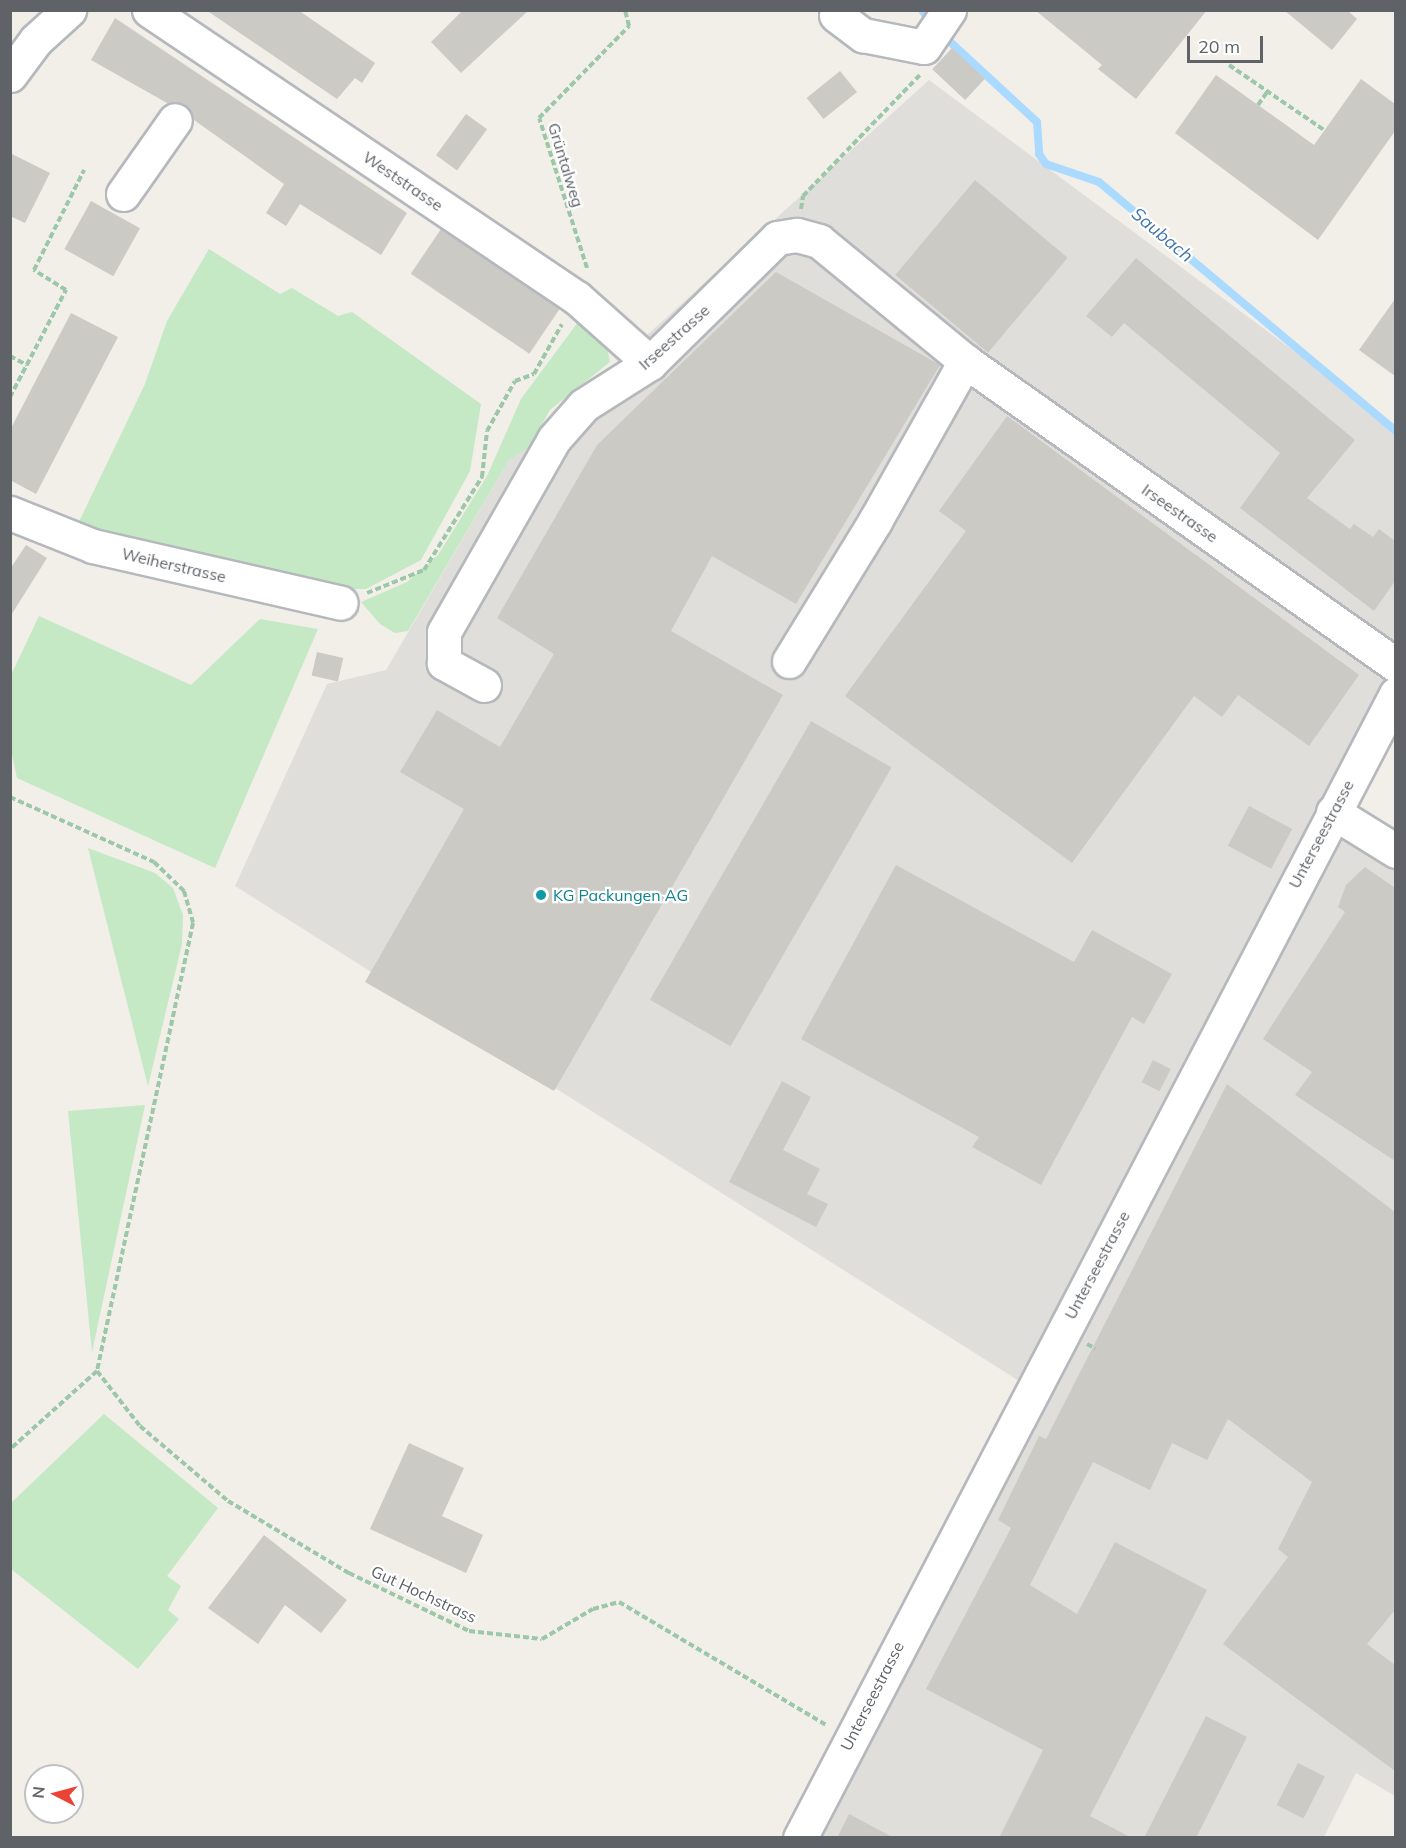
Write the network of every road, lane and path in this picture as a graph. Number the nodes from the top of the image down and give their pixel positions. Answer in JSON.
{"nodes":[{"id":1,"x":69,"y":10,"type":"edge"},
{"id":2,"x":148,"y":10,"type":"edge"},
{"id":3,"x":625,"y":10,"type":"edge"},
{"id":4,"x":949,"y":10,"type":"edge"},
{"id":5,"x":836,"y":15,"type":"dead end"},
{"id":6,"x":924,"y":46,"type":"junction"},
{"id":7,"x":1229,"y":65,"type":"dead end"},
{"id":8,"x":10,"y":75,"type":"edge"},
{"id":9,"x":1267,"y":92,"type":"junction"},
{"id":10,"x":1258,"y":105,"type":"dead end"},
{"id":11,"x":175,"y":120,"type":"dead end"},
{"id":12,"x":1324,"y":130,"type":"dead end"},
{"id":13,"x":84,"y":170,"type":"dead end"},
{"id":14,"x":123,"y":194,"type":"dead end"},
{"id":15,"x":797,"y":235,"type":"junction"},
{"id":16,"x":583,"y":288,"type":"junction"},
{"id":17,"x":10,"y":356,"type":"edge"},
{"id":18,"x":965,"y":361,"type":"junction"},
{"id":19,"x":650,"y":363,"type":"junction"},
{"id":20,"x":27,"y":365,"type":"junction"},
{"id":21,"x":10,"y":397,"type":"edge"},
{"id":22,"x":10,"y":513,"type":"edge"},
{"id":23,"x":341,"y":603,"type":"joint"},
{"id":24,"x":789,"y":661,"type":"dead end"},
{"id":25,"x":1395,"y":665,"type":"edge"},
{"id":26,"x":484,"y":685,"type":"dead end"},
{"id":27,"x":1395,"y":694,"type":"edge"},
{"id":28,"x":10,"y":797,"type":"edge"},
{"id":29,"x":1333,"y":812,"type":"junction"},
{"id":30,"x":1395,"y":851,"type":"edge"},
{"id":31,"x":97,"y":1371,"type":"junction"},
{"id":32,"x":10,"y":1449,"type":"edge"},
{"id":33,"x":811,"y":1716,"type":"dead end"},
{"id":34,"x":800,"y":1838,"type":"edge"}],
"edges":[{"from":1,"to":8,"type":"street"},
{"from":2,"to":16,"type":"street","name":"Weststrasse"},
{"from":3,"to":16,"type":"path","name":"Grüntalweg"},
{"from":4,"to":6,"type":"street"},
{"from":5,"to":6,"type":"street"},
{"from":6,"to":15,"type":"path"},
{"from":7,"to":9,"type":"path"},
{"from":9,"to":10,"type":"path"},
{"from":9,"to":12,"type":"path"},
{"from":11,"to":14,"type":"street"},
{"from":13,"to":20,"type":"path"},
{"from":15,"to":18,"type":"street","name":"Irseestrasse"},
{"from":15,"to":19,"type":"street","name":"Irseestrasse"},
{"from":16,"to":19,"type":"street","name":"Weststrasse"},
{"from":16,"to":23,"type":"path"},
{"from":17,"to":20,"type":"path"},
{"from":18,"to":24,"type":"street"},
{"from":18,"to":25,"type":"street","name":"Irseestrasse"},
{"from":19,"to":26,"type":"street","name":"Irseestrasse"},
{"from":20,"to":21,"type":"path"},
{"from":22,"to":23,"type":"street","name":"Weiherstrasse"},
{"from":27,"to":29,"type":"street","name":"Unterseestrasse"},
{"from":28,"to":31,"type":"path"},
{"from":29,"to":30,"type":"street"},
{"from":29,"to":34,"type":"street","name":"Unterseestrasse"},
{"from":31,"to":32,"type":"path"},
{"from":31,"to":33,"type":"path","name":"Gut Hochstrass"}]}
